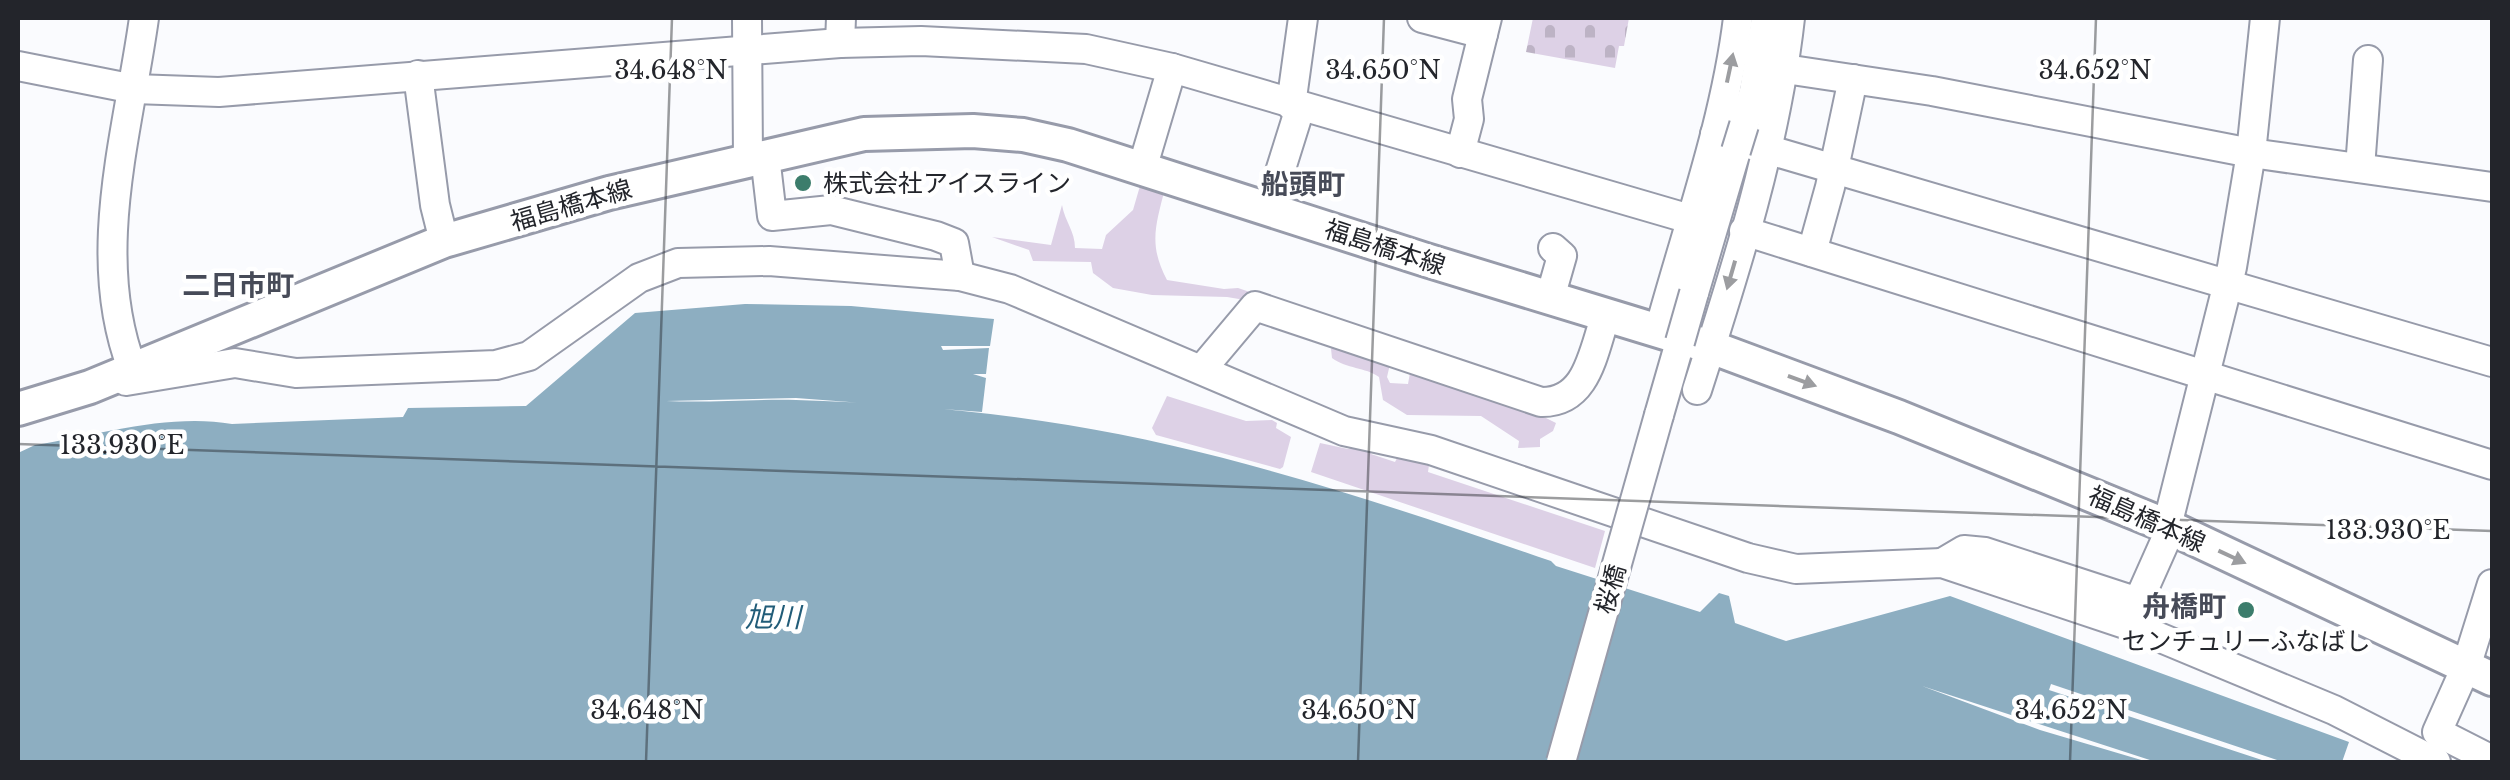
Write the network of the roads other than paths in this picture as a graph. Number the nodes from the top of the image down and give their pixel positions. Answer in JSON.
{"nodes":[{"id":1,"x":144,"y":18,"type":"edge"},
{"id":2,"x":747,"y":18,"type":"edge"},
{"id":3,"x":1303,"y":18,"type":"edge"},
{"id":4,"x":1422,"y":18,"type":"edge"},
{"id":5,"x":1738,"y":18,"type":"edge"},
{"id":6,"x":1766,"y":18,"type":"edge"},
{"id":7,"x":1790,"y":18,"type":"edge"},
{"id":8,"x":2265,"y":18,"type":"edge"},
{"id":9,"x":1485,"y":26,"type":"edge"},
{"id":10,"x":923,"y":29,"type":"edge"},
{"id":11,"x":840,"y":30,"type":"edge"},
{"id":12,"x":746,"y":51,"type":"junction"},
{"id":13,"x":2368,"y":60,"type":"dead end"},
{"id":14,"x":18,"y":66,"type":"edge"},
{"id":15,"x":1172,"y":68,"type":"junction"},
{"id":16,"x":1785,"y":69,"type":"junction"},
{"id":17,"x":418,"y":75,"type":"junction"},
{"id":18,"x":1854,"y":79,"type":"junction"},
{"id":19,"x":134,"y":89,"type":"junction"},
{"id":20,"x":1296,"y":106,"type":"junction"},
{"id":21,"x":1732,"y":136,"type":"junction"},
{"id":22,"x":1767,"y":147,"type":"junction"},
{"id":23,"x":2252,"y":152,"type":"junction"},
{"id":24,"x":1460,"y":153,"type":"junction"},
{"id":25,"x":756,"y":158,"type":"junction"},
{"id":26,"x":1834,"y":167,"type":"junction"},
{"id":27,"x":2360,"y":168,"type":"junction"},
{"id":28,"x":1142,"y":170,"type":"junction"},
{"id":29,"x":2492,"y":187,"type":"edge"},
{"id":30,"x":1268,"y":210,"type":"junction"},
{"id":31,"x":1690,"y":218,"type":"junction"},
{"id":32,"x":1744,"y":231,"type":"junction"},
{"id":33,"x":444,"y":241,"type":"junction"},
{"id":34,"x":1553,"y":248,"type":"dead end"},
{"id":35,"x":1812,"y":252,"type":"junction"},
{"id":36,"x":960,"y":276,"type":"junction"},
{"id":37,"x":2228,"y":286,"type":"junction"},
{"id":38,"x":1550,"y":298,"type":"junction"},
{"id":39,"x":1606,"y":315,"type":"junction"},
{"id":40,"x":1683,"y":340,"type":"junction"},
{"id":41,"x":2492,"y":362,"type":"edge"},
{"id":42,"x":132,"y":368,"type":"junction"},
{"id":43,"x":1202,"y":369,"type":"junction"},
{"id":44,"x":2206,"y":373,"type":"junction"},
{"id":45,"x":90,"y":387,"type":"junction"},
{"id":46,"x":1696,"y":390,"type":"dead end"},
{"id":47,"x":18,"y":409,"type":"edge"},
{"id":48,"x":2492,"y":465,"type":"edge"},
{"id":49,"x":2169,"y":526,"type":"junction"},
{"id":50,"x":1942,"y":563,"type":"junction"},
{"id":51,"x":2492,"y":584,"type":"edge"},
{"id":52,"x":2479,"y":673,"type":"edge"},
{"id":53,"x":2492,"y":760,"type":"edge"},
{"id":54,"x":1561,"y":762,"type":"edge"},
{"id":55,"x":2436,"y":762,"type":"edge"}],
"edges":[{"from":1,"to":19,"type":"street"},
{"from":2,"to":12,"type":"street"},
{"from":3,"to":20,"type":"street"},
{"from":4,"to":9,"type":"street"},
{"from":21,"to":5,"type":"street","one_way":true},
{"from":6,"to":21,"type":"street"},
{"from":7,"to":16,"type":"street"},
{"from":8,"to":23,"type":"street"},
{"from":9,"to":24,"type":"street"},
{"from":10,"to":11,"type":"street"},
{"from":10,"to":15,"type":"street"},
{"from":11,"to":12,"type":"street"},
{"from":12,"to":17,"type":"street"},
{"from":12,"to":25,"type":"street"},
{"from":13,"to":27,"type":"street"},
{"from":14,"to":19,"type":"street"},
{"from":15,"to":20,"type":"street"},
{"from":15,"to":28,"type":"street"},
{"from":16,"to":18,"type":"street"},
{"from":16,"to":22,"type":"street"},
{"from":17,"to":19,"type":"street"},
{"from":17,"to":33,"type":"street"},
{"from":18,"to":23,"type":"street"},
{"from":18,"to":26,"type":"street"},
{"from":19,"to":42,"type":"street"},
{"from":20,"to":24,"type":"street"},
{"from":20,"to":30,"type":"street"},
{"from":21,"to":22,"type":"street"},
{"from":21,"to":31,"type":"street"},
{"from":21,"to":40,"type":"street","bridge":true},
{"from":22,"to":26,"type":"street"},
{"from":22,"to":32,"type":"street"},
{"from":23,"to":27,"type":"street"},
{"from":23,"to":37,"type":"street"},
{"from":24,"to":31,"type":"street"},
{"from":25,"to":28,"type":"main road","name":"福島橋本線"},
{"from":25,"to":33,"type":"main road","name":"福島橋本線"},
{"from":25,"to":36,"type":"street"},
{"from":26,"to":35,"type":"street"},
{"from":26,"to":37,"type":"street"},
{"from":27,"to":29,"type":"street"},
{"from":28,"to":30,"type":"main road","name":"福島橋本線"},
{"from":30,"to":38,"type":"main road","name":"福島橋本線"},
{"from":31,"to":40,"type":"street"},
{"from":32,"to":35,"type":"street"},
{"from":32,"to":40,"type":"street","one_way":true},
{"from":33,"to":42,"type":"main road","name":"福島橋本線"},
{"from":34,"to":38,"type":"street"},
{"from":35,"to":44,"type":"street"},
{"from":36,"to":43,"type":"street"},
{"from":36,"to":45,"type":"street"},
{"from":37,"to":41,"type":"street"},
{"from":37,"to":44,"type":"street"},
{"from":38,"to":39,"type":"main road","name":"福島橋本線"},
{"from":39,"to":40,"type":"main road","name":"福島橋本線"},
{"from":39,"to":43,"type":"street"},
{"from":40,"to":46,"type":"street"},
{"from":40,"to":49,"type":"main road","name":"福島橋本線","one_way":true},
{"from":40,"to":54,"type":"street","name":"桜橋","bridge":true},
{"from":42,"to":45,"type":"main road","name":"福島橋本線"},
{"from":43,"to":50,"type":"street"},
{"from":44,"to":48,"type":"street"},
{"from":44,"to":49,"type":"street"},
{"from":45,"to":47,"type":"main road","name":"福島橋本線"},
{"from":49,"to":50,"type":"street"},
{"from":49,"to":52,"type":"main road","name":"福島橋本線","one_way":true},
{"from":50,"to":55,"type":"street"},
{"from":51,"to":52,"type":"street"},
{"from":52,"to":53,"type":"street"}]}
